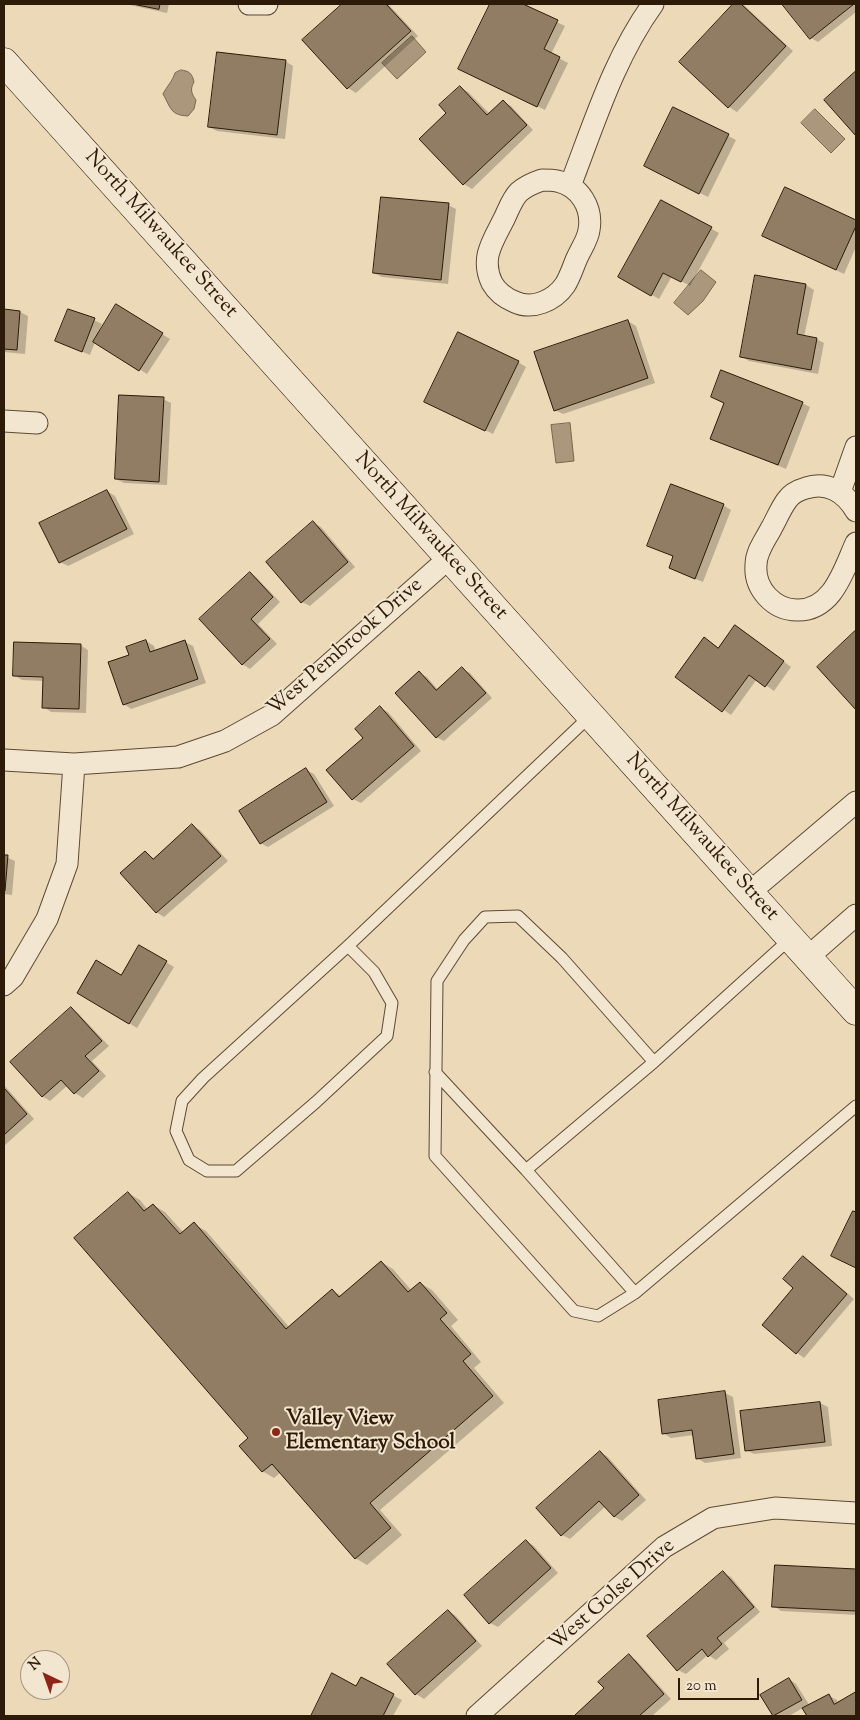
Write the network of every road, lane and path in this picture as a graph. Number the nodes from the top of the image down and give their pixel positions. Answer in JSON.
{"nodes":[{"id":1,"x":249,"y":4,"type":"edge"},
{"id":2,"x":267,"y":4,"type":"edge"},
{"id":3,"x":653,"y":4,"type":"edge"},
{"id":4,"x":4,"y":62,"type":"edge"},
{"id":5,"x":570,"y":186,"type":"junction"},
{"id":6,"x":4,"y":421,"type":"edge"},
{"id":7,"x":37,"y":423,"type":"dead end"},
{"id":8,"x":856,"y":447,"type":"edge"},
{"id":9,"x":840,"y":492,"type":"junction"},
{"id":10,"x":856,"y":511,"type":"edge"},
{"id":11,"x":856,"y":543,"type":"edge"},
{"id":12,"x":449,"y":558,"type":"junction"},
{"id":13,"x":590,"y":716,"type":"junction"},
{"id":14,"x":4,"y":760,"type":"edge"},
{"id":15,"x":74,"y":764,"type":"junction"},
{"id":16,"x":856,"y":802,"type":"edge"},
{"id":17,"x":750,"y":892,"type":"junction"},
{"id":18,"x":856,"y":915,"type":"edge"},
{"id":19,"x":348,"y":946,"type":"junction"},
{"id":20,"x":800,"y":948,"type":"junction"},
{"id":21,"x":4,"y":986,"type":"edge"},
{"id":22,"x":856,"y":1011,"type":"edge"},
{"id":23,"x":654,"y":1062,"type":"junction"},
{"id":24,"x":435,"y":1072,"type":"junction"},
{"id":25,"x":856,"y":1106,"type":"edge"},
{"id":26,"x":526,"y":1170,"type":"junction"},
{"id":27,"x":635,"y":1293,"type":"junction"},
{"id":28,"x":856,"y":1513,"type":"edge"},
{"id":29,"x":477,"y":1716,"type":"edge"}],
"edges":[{"from":1,"to":2,"type":"street"},
{"from":3,"to":5,"type":"street"},
{"from":4,"to":12,"type":"street","name":"North Milwaukee Street"},
{"from":5,"to":5,"type":"street"},
{"from":6,"to":7,"type":"street"},
{"from":8,"to":9,"type":"street"},
{"from":9,"to":10,"type":"street"},
{"from":9,"to":11,"type":"street"},
{"from":12,"to":13,"type":"street","name":"North Milwaukee Street"},
{"from":12,"to":15,"type":"street","name":"West Pembrook Drive"},
{"from":13,"to":17,"type":"street","name":"North Milwaukee Street"},
{"from":13,"to":19,"type":"lane"},
{"from":14,"to":15,"type":"street","name":"West Pembrook Drive"},
{"from":15,"to":21,"type":"street"},
{"from":16,"to":17,"type":"street"},
{"from":17,"to":20,"type":"street","name":"North Milwaukee Street"},
{"from":18,"to":20,"type":"street"},
{"from":19,"to":19,"type":"lane"},
{"from":20,"to":22,"type":"street","name":"North Milwaukee Street"},
{"from":20,"to":23,"type":"lane"},
{"from":23,"to":24,"type":"lane"},
{"from":23,"to":26,"type":"lane"},
{"from":24,"to":26,"type":"lane"},
{"from":24,"to":27,"type":"lane"},
{"from":25,"to":27,"type":"lane"},
{"from":26,"to":27,"type":"lane"},
{"from":28,"to":29,"type":"street","name":"West Golse Drive"}]}
